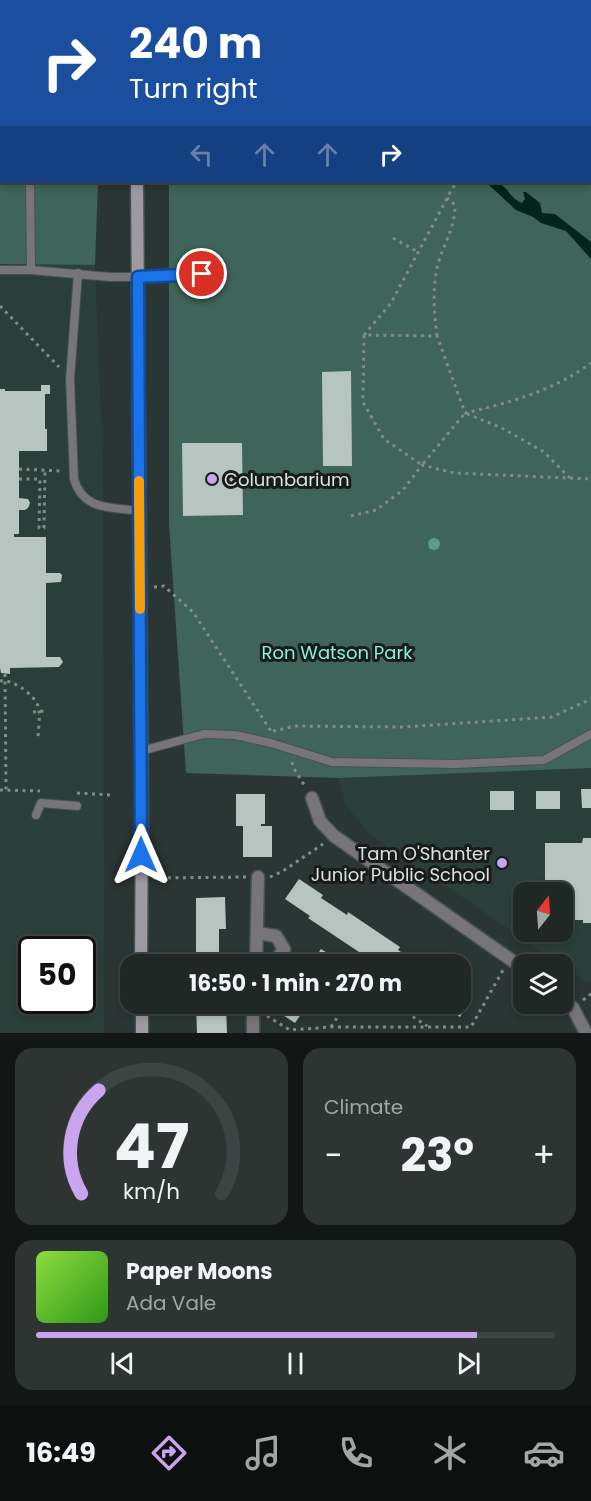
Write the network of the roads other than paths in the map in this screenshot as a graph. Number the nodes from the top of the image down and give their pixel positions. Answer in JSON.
{"nodes":[{"id":1,"x":30,"y":183,"type":"edge"},
{"id":2,"x":137,"y":183,"type":"edge"},
{"id":3,"x":0,"y":270,"type":"edge"},
{"id":4,"x":32,"y":270,"type":"junction"},
{"id":5,"x":78,"y":273,"type":"junction"},
{"id":6,"x":202,"y":274,"type":"dead end"},
{"id":7,"x":138,"y":277,"type":"junction"},
{"id":8,"x":140,"y":511,"type":"junction"},
{"id":9,"x":591,"y":734,"type":"edge"},
{"id":10,"x":141,"y":751,"type":"junction"},
{"id":11,"x":312,"y":798,"type":"road end"},
{"id":12,"x":77,"y":806,"type":"dead end"},
{"id":13,"x":36,"y":815,"type":"dead end"},
{"id":14,"x":258,"y":877,"type":"road end"},
{"id":15,"x":257,"y":933,"type":"junction"},
{"id":16,"x":141,"y":954,"type":"edge"},
{"id":17,"x":256,"y":954,"type":"edge"},
{"id":18,"x":280,"y":954,"type":"edge"},
{"id":19,"x":513,"y":962,"type":"edge"},
{"id":20,"x":573,"y":1008,"type":"edge"},
{"id":21,"x":142,"y":1014,"type":"edge"},
{"id":22,"x":253,"y":1014,"type":"edge"},
{"id":23,"x":142,"y":1033,"type":"edge"},
{"id":24,"x":253,"y":1033,"type":"edge"},
{"id":25,"x":586,"y":1033,"type":"edge"}],
"edges":[{"from":1,"to":4,"type":"lane"},
{"from":2,"to":7,"type":"main road"},
{"from":3,"to":4,"type":"lane"},
{"from":4,"to":5,"type":"lane"},
{"from":5,"to":7,"type":"lane"},
{"from":5,"to":8,"type":"lane"},
{"from":6,"to":7,"type":"lane"},
{"from":7,"to":8,"type":"main road"},
{"from":8,"to":10,"type":"main road"},
{"from":9,"to":10,"type":"lane"},
{"from":10,"to":16,"type":"main road"},
{"from":11,"to":19,"type":"street"},
{"from":12,"to":13,"type":"lane"},
{"from":14,"to":15,"type":"street"},
{"from":15,"to":17,"type":"street"},
{"from":15,"to":18,"type":"street"},
{"from":20,"to":25,"type":"street"},
{"from":21,"to":23,"type":"main road"},
{"from":22,"to":24,"type":"street"}]}
